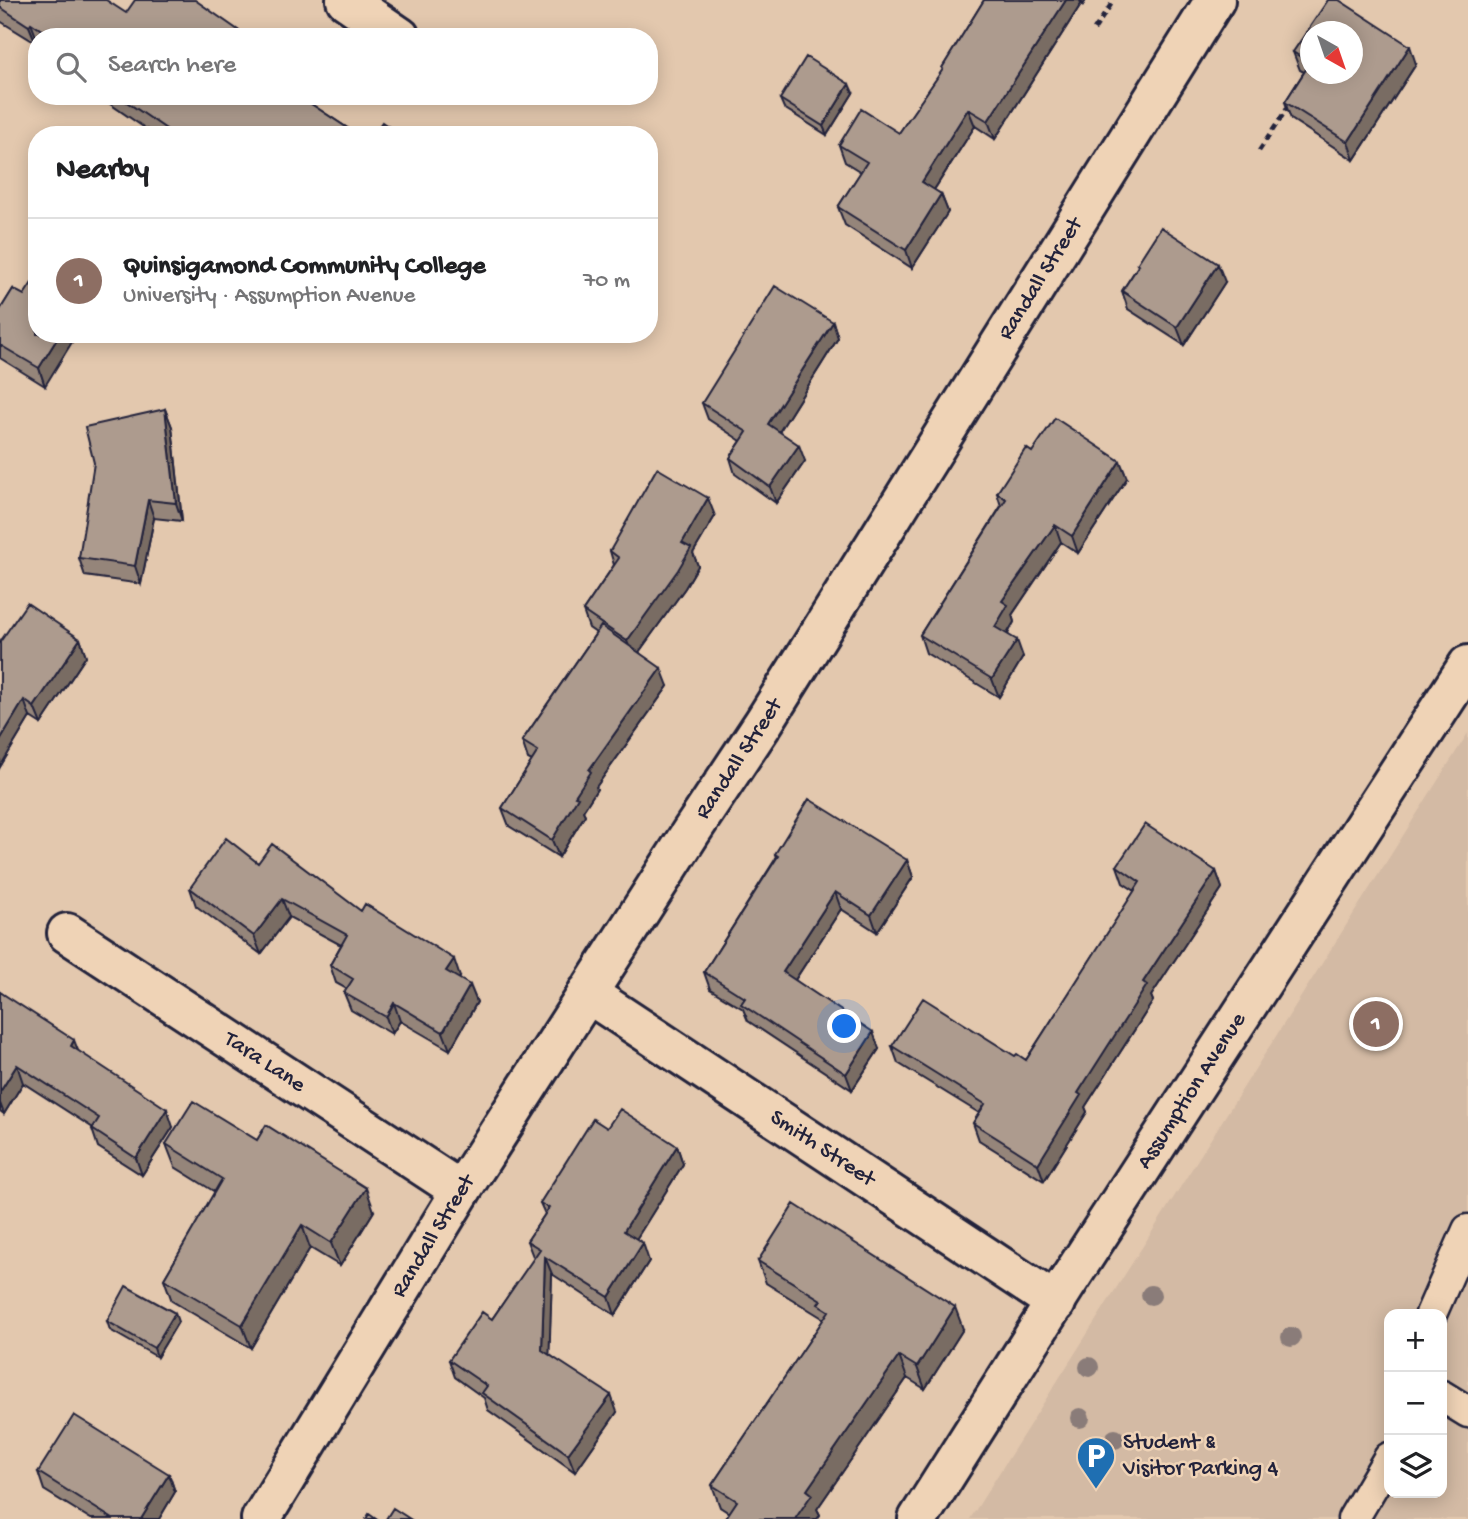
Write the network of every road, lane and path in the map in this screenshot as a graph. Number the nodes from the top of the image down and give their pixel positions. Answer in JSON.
{"nodes":[{"id":1,"x":346,"y":0,"type":"edge"},
{"id":2,"x":1114,"y":0,"type":"edge"},
{"id":3,"x":1215,"y":0,"type":"edge"},
{"id":4,"x":387,"y":28,"type":"edge"},
{"id":5,"x":1094,"y":30,"type":"dead end"},
{"id":6,"x":1293,"y":99,"type":"edge"},
{"id":7,"x":1259,"y":151,"type":"dead end"},
{"id":8,"x":1468,"y":665,"type":"edge"},
{"id":9,"x":67,"y":933,"type":"dead end"},
{"id":10,"x":587,"y":993,"type":"junction"},
{"id":11,"x":461,"y":1192,"type":"junction"},
{"id":12,"x":1468,"y":1230,"type":"edge"},
{"id":13,"x":1056,"y":1303,"type":"junction"},
{"id":14,"x":1433,"y":1309,"type":"edge"},
{"id":15,"x":1447,"y":1398,"type":"edge"},
{"id":16,"x":1468,"y":1412,"type":"edge"},
{"id":17,"x":1384,"y":1466,"type":"edge"},
{"id":18,"x":261,"y":1519,"type":"edge"},
{"id":19,"x":918,"y":1519,"type":"edge"},
{"id":20,"x":1353,"y":1519,"type":"edge"}],
"edges":[{"from":1,"to":4,"type":"street"},
{"from":2,"to":5,"type":"path"},
{"from":3,"to":10,"type":"street","name":"Randall Street"},
{"from":6,"to":7,"type":"path"},
{"from":8,"to":13,"type":"street","name":"Assumption Avenue"},
{"from":9,"to":11,"type":"street","name":"Tara Lane"},
{"from":10,"to":11,"type":"street","name":"Randall Street"},
{"from":10,"to":13,"type":"street","name":"Smith Street"},
{"from":11,"to":18,"type":"street","name":"Randall Street"},
{"from":12,"to":14,"type":"lane"},
{"from":13,"to":19,"type":"street","name":"Assumption Avenue"},
{"from":15,"to":16,"type":"lane"},
{"from":17,"to":20,"type":"lane"}]}
